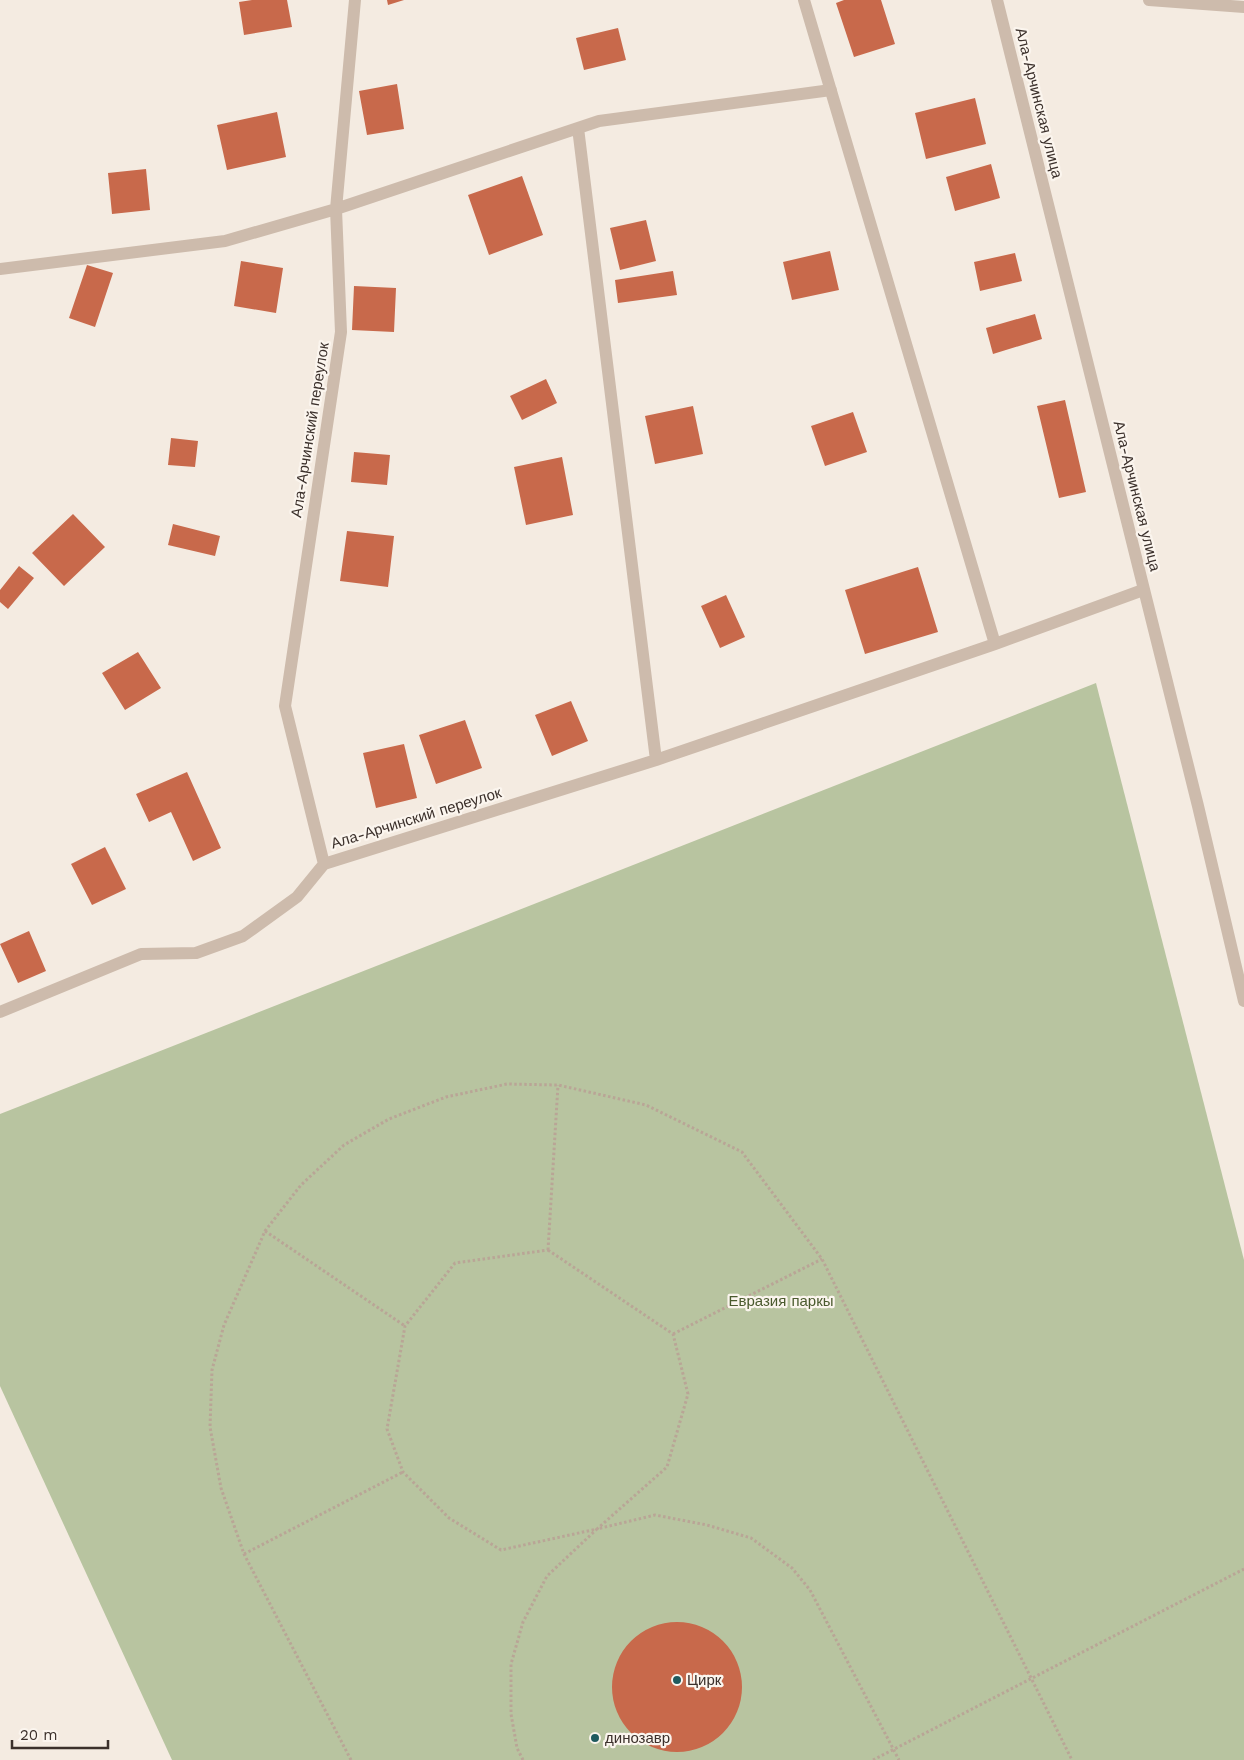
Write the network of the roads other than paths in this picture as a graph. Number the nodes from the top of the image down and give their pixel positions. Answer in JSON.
{"nodes":[{"id":1,"x":354,"y":0,"type":"edge"},
{"id":2,"x":804,"y":0,"type":"edge"},
{"id":3,"x":997,"y":0,"type":"edge"},
{"id":4,"x":1150,"y":0,"type":"edge"},
{"id":5,"x":1244,"y":7,"type":"edge"},
{"id":6,"x":831,"y":90,"type":"junction"},
{"id":7,"x":578,"y":128,"type":"junction"},
{"id":8,"x":336,"y":209,"type":"junction"},
{"id":9,"x":0,"y":269,"type":"edge"},
{"id":10,"x":1143,"y":590,"type":"junction"},
{"id":11,"x":995,"y":644,"type":"junction"},
{"id":12,"x":656,"y":760,"type":"junction"},
{"id":13,"x":324,"y":864,"type":"junction"},
{"id":14,"x":1244,"y":1001,"type":"edge"},
{"id":15,"x":0,"y":1012,"type":"edge"}],
"edges":[{"from":1,"to":8,"type":"street","name":"Ала-Арчинский переулок"},
{"from":2,"to":6,"type":"street"},
{"from":3,"to":10,"type":"street","name":"Ала-Арчинская улица"},
{"from":4,"to":5,"type":"street"},
{"from":6,"to":7,"type":"street"},
{"from":6,"to":11,"type":"street"},
{"from":7,"to":8,"type":"street"},
{"from":7,"to":12,"type":"street"},
{"from":8,"to":9,"type":"street"},
{"from":8,"to":13,"type":"street","name":"Ала-Арчинский переулок"},
{"from":10,"to":11,"type":"street","name":"Ала-Арчинский переулок"},
{"from":10,"to":14,"type":"street","name":"Ала-Арчинская улица"},
{"from":11,"to":12,"type":"street","name":"Ала-Арчинский переулок"},
{"from":12,"to":13,"type":"street","name":"Ала-Арчинский переулок"},
{"from":13,"to":15,"type":"street"}]}
